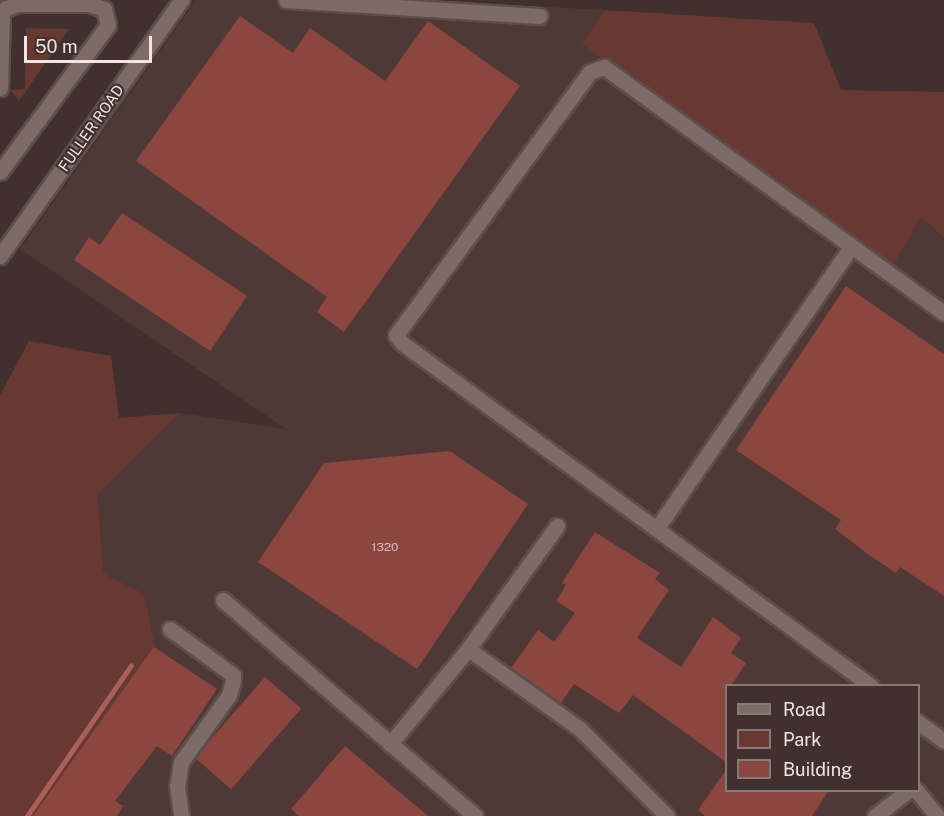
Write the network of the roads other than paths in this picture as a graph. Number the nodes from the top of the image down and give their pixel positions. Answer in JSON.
{"nodes":[{"id":1,"x":181,"y":0,"type":"edge"},
{"id":2,"x":286,"y":0,"type":"edge"},
{"id":3,"x":539,"y":16,"type":"dead end"},
{"id":4,"x":0,"y":88,"type":"edge"},
{"id":5,"x":0,"y":172,"type":"edge"},
{"id":6,"x":2,"y":248,"type":"edge"},
{"id":7,"x":850,"y":248,"type":"junction"},
{"id":8,"x":944,"y":313,"type":"edge"},
{"id":9,"x":557,"y":526,"type":"dead end"},
{"id":10,"x":657,"y":528,"type":"junction"},
{"id":11,"x":223,"y":600,"type":"dead end"},
{"id":12,"x":170,"y":629,"type":"dead end"},
{"id":13,"x":468,"y":649,"type":"junction"},
{"id":14,"x":868,"y":684,"type":"edge"},
{"id":15,"x":920,"y":723,"type":"edge"},
{"id":16,"x":944,"y":741,"type":"edge"},
{"id":17,"x":390,"y":744,"type":"junction"},
{"id":18,"x":906,"y":792,"type":"edge"},
{"id":19,"x":918,"y":792,"type":"edge"},
{"id":20,"x":181,"y":816,"type":"edge"},
{"id":21,"x":475,"y":816,"type":"edge"},
{"id":22,"x":667,"y":816,"type":"edge"},
{"id":23,"x":875,"y":816,"type":"edge"},
{"id":24,"x":938,"y":816,"type":"edge"}],
"edges":[{"from":1,"to":6,"type":"street","name":"FULLER ROAD"},
{"from":2,"to":3,"type":"street"},
{"from":4,"to":5,"type":"street"},
{"from":7,"to":8,"type":"street"},
{"from":7,"to":10,"type":"street"},
{"from":7,"to":10,"type":"street"},
{"from":9,"to":13,"type":"street"},
{"from":10,"to":14,"type":"street"},
{"from":11,"to":17,"type":"street"},
{"from":12,"to":20,"type":"street"},
{"from":13,"to":17,"type":"street"},
{"from":13,"to":22,"type":"street"},
{"from":15,"to":16,"type":"street"},
{"from":17,"to":21,"type":"street"},
{"from":18,"to":23,"type":"street"},
{"from":19,"to":24,"type":"street"}]}
